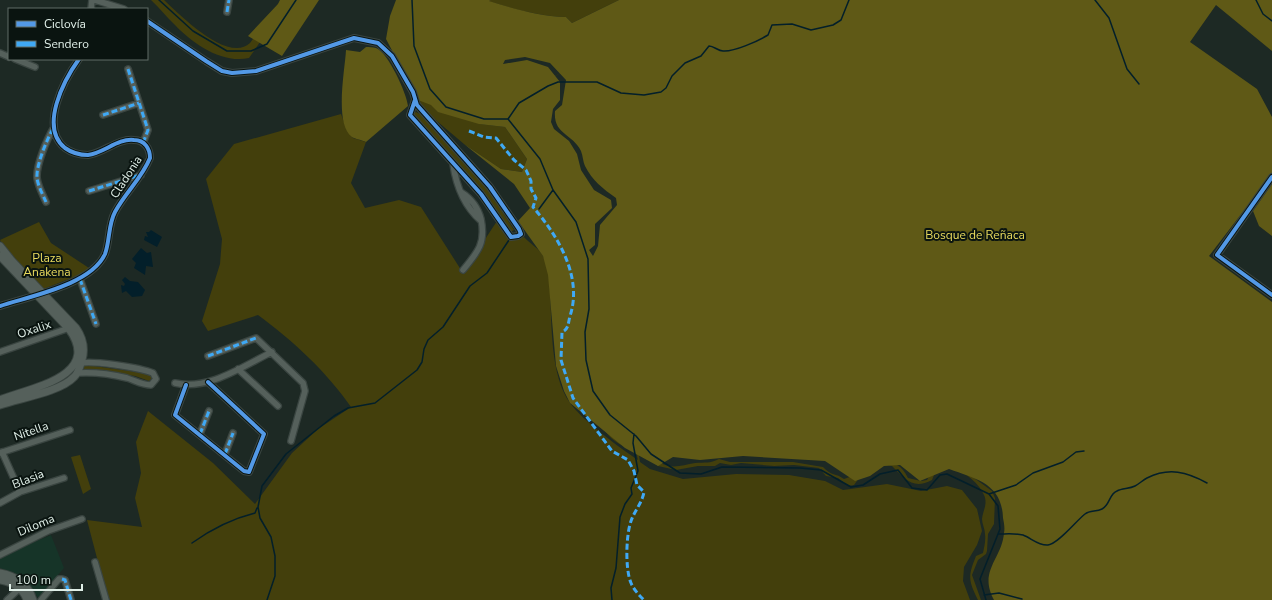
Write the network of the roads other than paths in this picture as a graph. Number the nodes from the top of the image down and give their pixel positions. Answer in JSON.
{"nodes":[{"id":1,"x":94,"y":0,"type":"edge"},
{"id":2,"x":229,"y":0,"type":"edge"},
{"id":3,"x":121,"y":8,"type":"edge"},
{"id":4,"x":227,"y":12,"type":"dead end"},
{"id":5,"x":148,"y":22,"type":"edge"},
{"id":6,"x":18,"y":60,"type":"edge"},
{"id":7,"x":77,"y":60,"type":"edge"},
{"id":8,"x":35,"y":67,"type":"dead end"},
{"id":9,"x":128,"y":69,"type":"dead end"},
{"id":10,"x":415,"y":100,"type":"junction"},
{"id":11,"x":139,"y":103,"type":"junction"},
{"id":12,"x":422,"y":110,"type":"junction"},
{"id":13,"x":410,"y":111,"type":"junction"},
{"id":14,"x":103,"y":115,"type":"dead end"},
{"id":15,"x":54,"y":127,"type":"junction"},
{"id":16,"x":143,"y":143,"type":"junction"},
{"id":17,"x":452,"y":164,"type":"junction"},
{"id":18,"x":142,"y":175,"type":"junction"},
{"id":19,"x":466,"y":177,"type":"junction"},
{"id":20,"x":1272,"y":177,"type":"edge"},
{"id":21,"x":455,"y":178,"type":"junction"},
{"id":22,"x":89,"y":191,"type":"dead end"},
{"id":23,"x":46,"y":202,"type":"dead end"},
{"id":24,"x":0,"y":246,"type":"edge"},
{"id":25,"x":2,"y":257,"type":"edge"},
{"id":26,"x":463,"y":270,"type":"dead end"},
{"id":27,"x":80,"y":279,"type":"junction"},
{"id":28,"x":38,"y":293,"type":"junction"},
{"id":29,"x":1272,"y":295,"type":"edge"},
{"id":30,"x":0,"y":306,"type":"edge"},
{"id":31,"x":96,"y":324,"type":"dead end"},
{"id":32,"x":72,"y":327,"type":"junction"},
{"id":33,"x":0,"y":352,"type":"edge"},
{"id":34,"x":272,"y":352,"type":"junction"},
{"id":35,"x":208,"y":356,"type":"dead end"},
{"id":36,"x":81,"y":362,"type":"junction"},
{"id":37,"x":98,"y":364,"type":"junction"},
{"id":38,"x":72,"y":366,"type":"junction"},
{"id":39,"x":238,"y":369,"type":"junction"},
{"id":40,"x":77,"y":373,"type":"junction"},
{"id":41,"x":95,"y":373,"type":"junction"},
{"id":42,"x":208,"y":382,"type":"junction"},
{"id":43,"x":175,"y":383,"type":"dead end"},
{"id":44,"x":186,"y":385,"type":"junction"},
{"id":45,"x":0,"y":400,"type":"edge"},
{"id":46,"x":0,"y":405,"type":"edge"},
{"id":47,"x":278,"y":406,"type":"dead end"},
{"id":48,"x":209,"y":411,"type":"dead end"},
{"id":49,"x":70,"y":430,"type":"dead end"},
{"id":50,"x":233,"y":433,"type":"dead end"},
{"id":51,"x":200,"y":434,"type":"junction"},
{"id":52,"x":290,"y":441,"type":"dead end"},
{"id":53,"x":1,"y":453,"type":"edge"},
{"id":54,"x":225,"y":454,"type":"junction"},
{"id":55,"x":64,"y":478,"type":"dead end"},
{"id":56,"x":20,"y":492,"type":"junction"},
{"id":57,"x":0,"y":503,"type":"edge"},
{"id":58,"x":82,"y":519,"type":"dead end"},
{"id":59,"x":0,"y":555,"type":"edge"},
{"id":60,"x":95,"y":562,"type":"dead end"},
{"id":61,"x":0,"y":573,"type":"edge"},
{"id":62,"x":0,"y":580,"type":"edge"},
{"id":63,"x":19,"y":588,"type":"junction"},
{"id":64,"x":7,"y":600,"type":"edge"},
{"id":65,"x":27,"y":600,"type":"edge"},
{"id":66,"x":33,"y":600,"type":"edge"},
{"id":67,"x":41,"y":600,"type":"edge"},
{"id":68,"x":71,"y":600,"type":"edge"},
{"id":69,"x":106,"y":600,"type":"edge"}],
"edges":[{"from":1,"to":3,"type":"street"},
{"from":2,"to":4,"type":"street"},
{"from":5,"to":10,"type":"street"},
{"from":6,"to":8,"type":"street"},
{"from":7,"to":15,"type":"street"},
{"from":9,"to":11,"type":"street"},
{"from":10,"to":12,"type":"street"},
{"from":10,"to":13,"type":"street"},
{"from":11,"to":14,"type":"street"},
{"from":11,"to":16,"type":"street"},
{"from":12,"to":13,"type":"street"},
{"from":12,"to":19,"type":"street"},
{"from":13,"to":17,"type":"street"},
{"from":15,"to":16,"type":"street","name":"Cladonia"},
{"from":15,"to":23,"type":"street"},
{"from":16,"to":18,"type":"street","name":"Cladonia"},
{"from":17,"to":19,"type":"street"},
{"from":17,"to":21,"type":"street"},
{"from":18,"to":22,"type":"street"},
{"from":18,"to":27,"type":"street","name":"Cladonia"},
{"from":19,"to":21,"type":"street"},
{"from":20,"to":29,"type":"street"},
{"from":21,"to":26,"type":"street"},
{"from":24,"to":25,"type":"street"},
{"from":25,"to":28,"type":"street"},
{"from":27,"to":28,"type":"street","name":"Cladonia"},
{"from":27,"to":31,"type":"street"},
{"from":28,"to":30,"type":"street","name":"Cladonia"},
{"from":28,"to":32,"type":"street"},
{"from":32,"to":33,"type":"street","name":"Oxalix"},
{"from":32,"to":36,"type":"street"},
{"from":32,"to":38,"type":"street"},
{"from":34,"to":35,"type":"street"},
{"from":34,"to":39,"type":"street"},
{"from":34,"to":52,"type":"street"},
{"from":36,"to":37,"type":"street"},
{"from":36,"to":38,"type":"street"},
{"from":36,"to":40,"type":"street"},
{"from":37,"to":41,"type":"street"},
{"from":37,"to":41,"type":"street"},
{"from":38,"to":45,"type":"street"},
{"from":39,"to":42,"type":"street"},
{"from":39,"to":47,"type":"street"},
{"from":40,"to":41,"type":"street"},
{"from":40,"to":46,"type":"street"},
{"from":42,"to":44,"type":"street"},
{"from":42,"to":54,"type":"street"},
{"from":43,"to":44,"type":"street"},
{"from":44,"to":51,"type":"street"},
{"from":48,"to":51,"type":"street"},
{"from":49,"to":53,"type":"street","name":"Nitella"},
{"from":50,"to":54,"type":"street"},
{"from":51,"to":54,"type":"street"},
{"from":53,"to":56,"type":"street"},
{"from":55,"to":56,"type":"street","name":"Blasia"},
{"from":56,"to":57,"type":"street","name":"Blasia"},
{"from":58,"to":59,"type":"street","name":"Diloma"},
{"from":60,"to":69,"type":"street"},
{"from":61,"to":66,"type":"street"},
{"from":62,"to":63,"type":"street"},
{"from":63,"to":64,"type":"street"},
{"from":63,"to":65,"type":"street"},
{"from":67,"to":68,"type":"street"}]}
